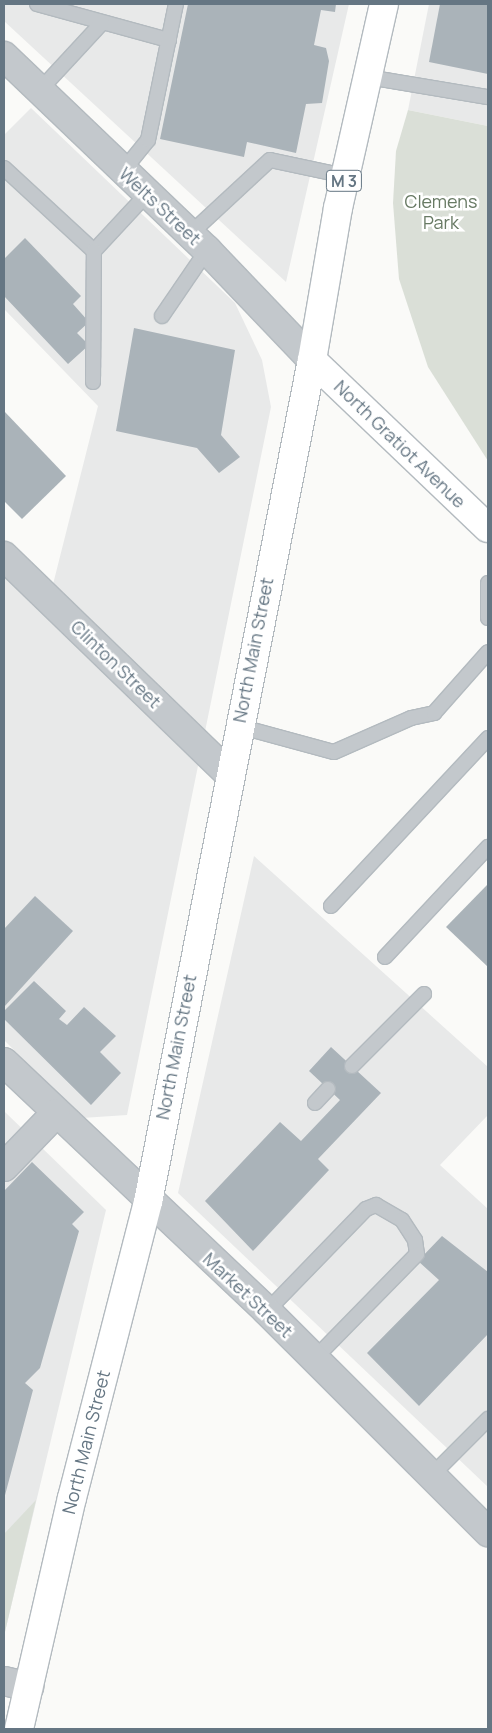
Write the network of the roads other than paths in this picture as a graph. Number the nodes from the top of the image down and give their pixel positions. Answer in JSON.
{"nodes":[{"id":1,"x":37,"y":4,"type":"edge"},
{"id":2,"x":176,"y":4,"type":"edge"},
{"id":3,"x":384,"y":4,"type":"edge"},
{"id":4,"x":102,"y":23,"type":"junction"},
{"id":5,"x":169,"y":40,"type":"junction"},
{"id":6,"x":4,"y":56,"type":"edge"},
{"id":7,"x":368,"y":77,"type":"junction"},
{"id":8,"x":39,"y":91,"type":"junction"},
{"id":9,"x":488,"y":98,"type":"edge"},
{"id":10,"x":4,"y":168,"type":"edge"},
{"id":11,"x":122,"y":172,"type":"junction"},
{"id":12,"x":345,"y":176,"type":"junction"},
{"id":13,"x":146,"y":194,"type":"junction"},
{"id":14,"x":198,"y":242,"type":"junction"},
{"id":15,"x":94,"y":251,"type":"junction"},
{"id":16,"x":162,"y":316,"type":"dead end"},
{"id":17,"x":312,"y":360,"type":"junction"},
{"id":18,"x":93,"y":382,"type":"dead end"},
{"id":19,"x":488,"y":528,"type":"edge"},
{"id":20,"x":4,"y":556,"type":"edge"},
{"id":21,"x":488,"y":583,"type":"edge"},
{"id":22,"x":488,"y":618,"type":"edge"},
{"id":23,"x":488,"y":652,"type":"edge"},
{"id":24,"x":238,"y":726,"type":"junction"},
{"id":25,"x":488,"y":738,"type":"edge"},
{"id":26,"x":228,"y":773,"type":"junction"},
{"id":27,"x":488,"y":847,"type":"edge"},
{"id":28,"x":331,"y":906,"type":"dead end"},
{"id":29,"x":385,"y":957,"type":"dead end"},
{"id":30,"x":424,"y":994,"type":"dead end"},
{"id":31,"x":4,"y":1062,"type":"edge"},
{"id":32,"x":352,"y":1066,"type":"dead end"},
{"id":33,"x":328,"y":1090,"type":"dead end"},
{"id":34,"x":315,"y":1103,"type":"dead end"},
{"id":35,"x":56,"y":1113,"type":"junction"},
{"id":36,"x":4,"y":1168,"type":"edge"},
{"id":37,"x":148,"y":1202,"type":"junction"},
{"id":38,"x":267,"y":1311,"type":"junction"},
{"id":39,"x":314,"y":1359,"type":"junction"},
{"id":40,"x":488,"y":1419,"type":"edge"},
{"id":41,"x":433,"y":1474,"type":"junction"},
{"id":42,"x":488,"y":1532,"type":"edge"},
{"id":43,"x":16,"y":1684,"type":"edge"},
{"id":44,"x":19,"y":1729,"type":"edge"}],
"edges":[{"from":1,"to":4,"type":"lane"},
{"from":2,"to":5,"type":"lane"},
{"from":3,"to":7,"type":"main road","number":"M 3"},
{"from":4,"to":5,"type":"lane"},
{"from":4,"to":8,"type":"lane"},
{"from":5,"to":11,"type":"lane"},
{"from":6,"to":8,"type":"street","name":"Welts Street"},
{"from":7,"to":9,"type":"lane"},
{"from":7,"to":12,"type":"main road","number":"M 3"},
{"from":8,"to":11,"type":"street","name":"Welts Street"},
{"from":10,"to":15,"type":"lane"},
{"from":11,"to":13,"type":"street","name":"Welts Street"},
{"from":12,"to":14,"type":"lane"},
{"from":12,"to":17,"type":"main road","number":"M 3"},
{"from":13,"to":14,"type":"street","name":"Welts Street"},
{"from":13,"to":15,"type":"lane"},
{"from":14,"to":16,"type":"lane"},
{"from":14,"to":17,"type":"street","name":"Welts Street"},
{"from":15,"to":18,"type":"lane"},
{"from":17,"to":19,"type":"main road","name":"North Gratiot Avenue"},
{"from":17,"to":24,"type":"main road","name":"North Main Street"},
{"from":20,"to":26,"type":"street","name":"Clinton Street"},
{"from":21,"to":22,"type":"lane"},
{"from":23,"to":24,"type":"lane"},
{"from":24,"to":26,"type":"main road","name":"North Main Street"},
{"from":25,"to":28,"type":"lane"},
{"from":26,"to":37,"type":"main road","name":"North Main Street"},
{"from":27,"to":29,"type":"lane"},
{"from":30,"to":32,"type":"lane"},
{"from":31,"to":35,"type":"street","name":"Market Street"},
{"from":33,"to":34,"type":"lane"},
{"from":35,"to":36,"type":"street"},
{"from":35,"to":37,"type":"street","name":"Market Street"},
{"from":37,"to":38,"type":"street","name":"Market Street"},
{"from":37,"to":43,"type":"main road","name":"North Main Street"},
{"from":38,"to":39,"type":"street","name":"Market Street"},
{"from":38,"to":39,"type":"lane"},
{"from":39,"to":41,"type":"street","name":"Market Street"},
{"from":40,"to":41,"type":"lane"},
{"from":41,"to":42,"type":"street","name":"Market Street"},
{"from":43,"to":44,"type":"main road","name":"North Main Street"}]}
